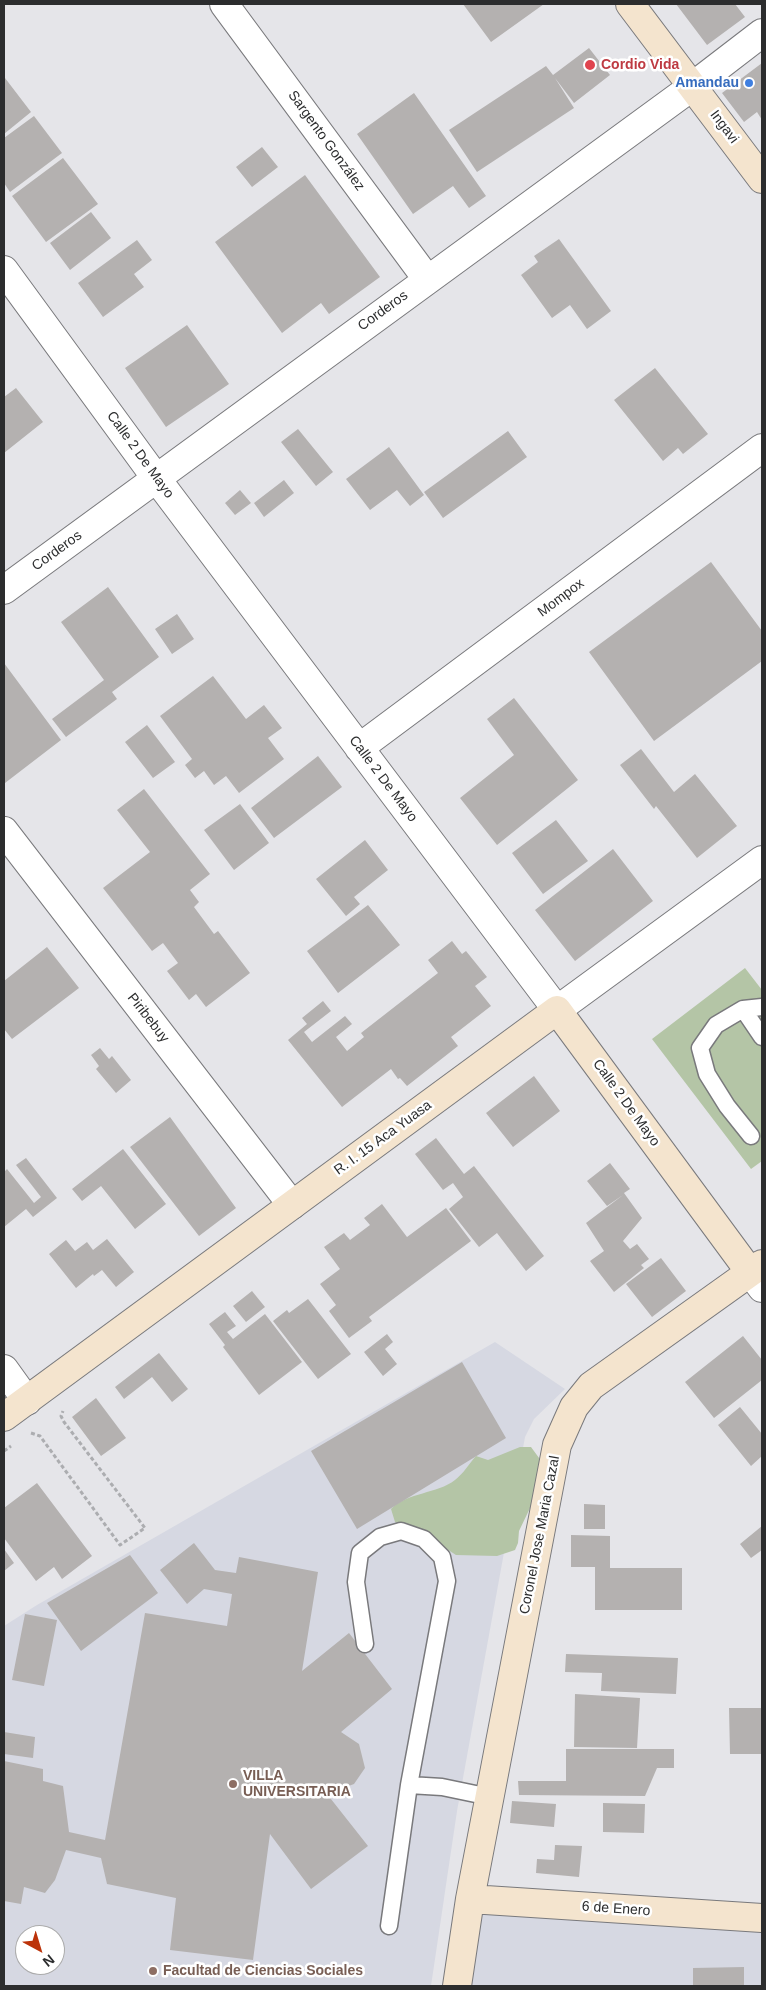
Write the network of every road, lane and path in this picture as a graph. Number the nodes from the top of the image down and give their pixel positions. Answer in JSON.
{"nodes":[{"id":1,"x":224,"y":4,"type":"edge"},
{"id":2,"x":630,"y":4,"type":"edge"},
{"id":3,"x":762,"y":33,"type":"edge"},
{"id":4,"x":693,"y":86,"type":"junction"},
{"id":5,"x":762,"y":179,"type":"edge"},
{"id":6,"x":4,"y":270,"type":"edge"},
{"id":7,"x":427,"y":279,"type":"junction"},
{"id":8,"x":762,"y":448,"type":"edge"},
{"id":9,"x":156,"y":478,"type":"junction"},
{"id":10,"x":4,"y":590,"type":"edge"},
{"id":11,"x":359,"y":748,"type":"junction"},
{"id":12,"x":4,"y":832,"type":"edge"},
{"id":13,"x":762,"y":860,"type":"edge"},
{"id":14,"x":762,"y":1006,"type":"edge"},
{"id":15,"x":743,"y":1009,"type":"junction"},
{"id":16,"x":557,"y":1010,"type":"junction"},
{"id":17,"x":762,"y":1037,"type":"edge"},
{"id":18,"x":752,"y":1136,"type":"dead end"},
{"id":19,"x":292,"y":1205,"type":"junction"},
{"id":20,"x":758,"y":1275,"type":"edge"},
{"id":21,"x":4,"y":1369,"type":"edge"},
{"id":22,"x":27,"y":1401,"type":"junction"},
{"id":23,"x":69,"y":1406,"type":"dead end"},
{"id":24,"x":4,"y":1418,"type":"edge"},
{"id":25,"x":28,"y":1434,"type":"dead end"},
{"id":26,"x":16,"y":1443,"type":"dead end"},
{"id":27,"x":4,"y":1451,"type":"edge"},
{"id":28,"x":365,"y":1644,"type":"dead end"},
{"id":29,"x":410,"y":1785,"type":"junction"},
{"id":30,"x":490,"y":1796,"type":"junction"},
{"id":31,"x":470,"y":1900,"type":"junction"},
{"id":32,"x":762,"y":1918,"type":"edge"},
{"id":33,"x":389,"y":1926,"type":"dead end"},
{"id":34,"x":457,"y":1986,"type":"edge"}],
"edges":[{"from":1,"to":7,"type":"street","name":"Sargento González"},
{"from":2,"to":4,"type":"street","name":"Ingavi"},
{"from":3,"to":4,"type":"street","name":"Corderos"},
{"from":4,"to":5,"type":"street","name":"Ingavi"},
{"from":4,"to":7,"type":"street","name":"Corderos"},
{"from":6,"to":9,"type":"street","name":"Calle 2 De Mayo"},
{"from":7,"to":9,"type":"street","name":"Corderos"},
{"from":8,"to":11,"type":"street","name":"Mompox"},
{"from":9,"to":10,"type":"street","name":"Corderos"},
{"from":9,"to":11,"type":"street","name":"Calle 2 De Mayo"},
{"from":11,"to":16,"type":"street","name":"Calle 2 De Mayo"},
{"from":12,"to":19,"type":"street","name":"Piribebuy"},
{"from":13,"to":16,"type":"street","name":"R. I. 15 Aca Yuasa"},
{"from":14,"to":15,"type":"lane"},
{"from":15,"to":17,"type":"lane"},
{"from":15,"to":18,"type":"lane"},
{"from":16,"to":19,"type":"street","name":"R. I. 15 Aca Yuasa"},
{"from":16,"to":20,"type":"street","name":"Calle 2 De Mayo"},
{"from":19,"to":22,"type":"street","name":"R. I. 15 Aca Yuasa"},
{"from":20,"to":30,"type":"street","name":"Coronel Jose Maria Cazal"},
{"from":21,"to":22,"type":"street"},
{"from":22,"to":24,"type":"street","name":"R. I. 15 Aca Yuasa"},
{"from":23,"to":25,"type":"path"},
{"from":26,"to":27,"type":"path"},
{"from":28,"to":29,"type":"lane"},
{"from":29,"to":30,"type":"lane"},
{"from":29,"to":33,"type":"lane"},
{"from":30,"to":31,"type":"street","name":"Coronel Jose Maria Cazal"},
{"from":31,"to":32,"type":"street","name":"6 de Enero"},
{"from":31,"to":34,"type":"street","name":"Coronel Jose Maria Cazal"}]}
